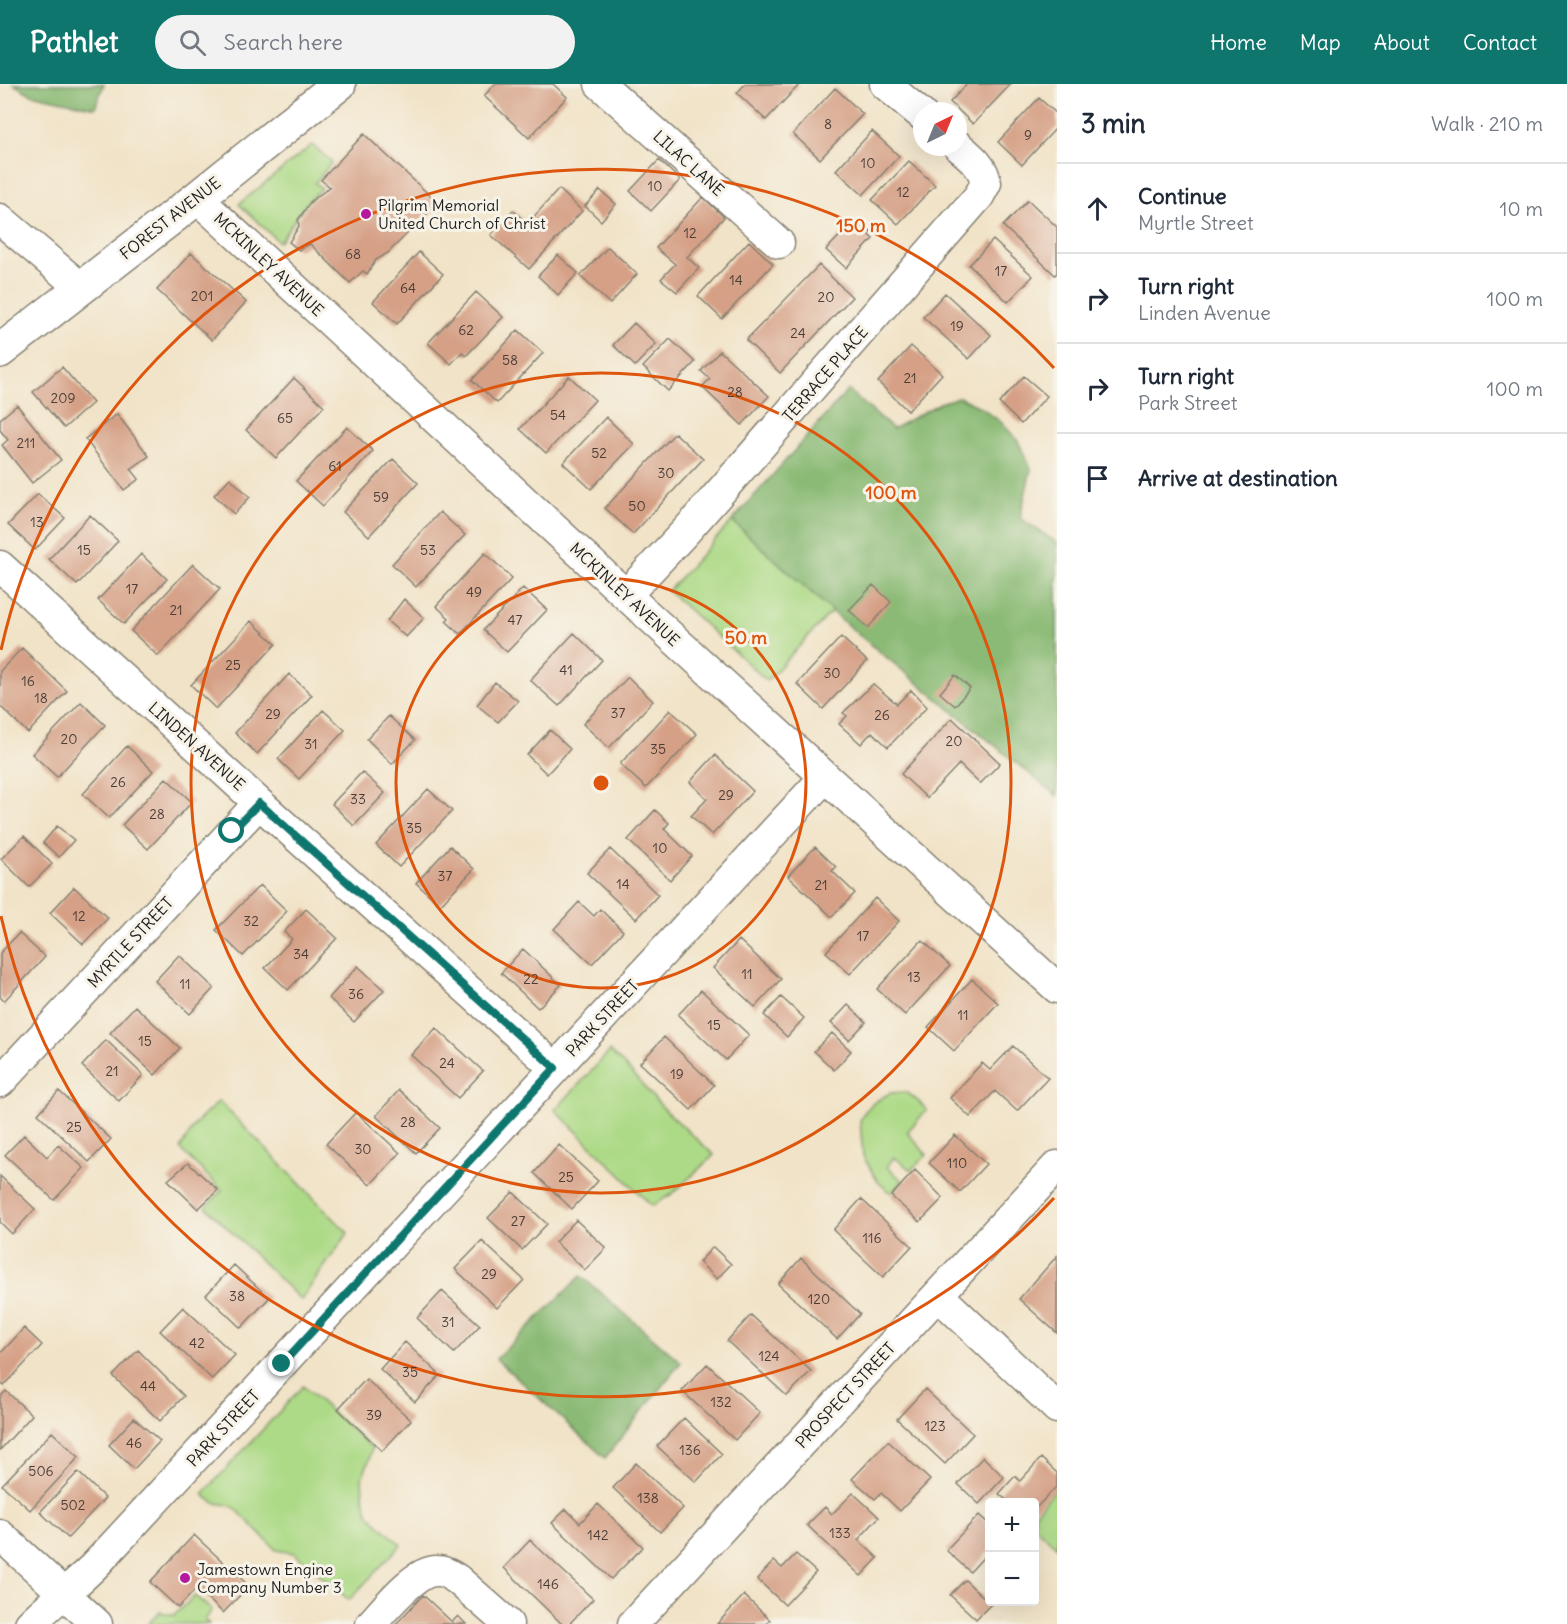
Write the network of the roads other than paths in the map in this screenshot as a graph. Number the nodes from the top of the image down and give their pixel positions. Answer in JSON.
{"nodes":[{"id":1,"x":339,"y":84,"type":"edge"},
{"id":2,"x":600,"y":84,"type":"edge"},
{"id":3,"x":885,"y":84,"type":"edge"},
{"id":4,"x":913,"y":107,"type":"edge"},
{"id":5,"x":967,"y":154,"type":"edge"},
{"id":6,"x":197,"y":198,"type":"junction"},
{"id":7,"x":0,"y":219,"type":"edge"},
{"id":8,"x":779,"y":243,"type":"dead end"},
{"id":9,"x":80,"y":287,"type":"junction"},
{"id":10,"x":0,"y":351,"type":"edge"},
{"id":11,"x":0,"y":566,"type":"edge"},
{"id":12,"x":626,"y":596,"type":"junction"},
{"id":13,"x":825,"y":777,"type":"junction"},
{"id":14,"x":259,"y":803,"type":"junction"},
{"id":15,"x":1057,"y":988,"type":"edge"},
{"id":16,"x":5,"y":1067,"type":"edge"},
{"id":17,"x":555,"y":1068,"type":"junction"},
{"id":18,"x":1057,"y":1166,"type":"edge"},
{"id":19,"x":938,"y":1295,"type":"junction"},
{"id":20,"x":1057,"y":1408,"type":"edge"},
{"id":21,"x":0,"y":1535,"type":"edge"},
{"id":22,"x":63,"y":1593,"type":"junction"},
{"id":23,"x":30,"y":1624,"type":"edge"},
{"id":24,"x":97,"y":1624,"type":"edge"},
{"id":25,"x":371,"y":1624,"type":"edge"},
{"id":26,"x":508,"y":1624,"type":"edge"},
{"id":27,"x":633,"y":1624,"type":"edge"}],
"edges":[{"from":1,"to":6,"type":"main road","name":"FOREST AVENUE"},
{"from":2,"to":8,"type":"street","name":"LILAC LANE"},
{"from":3,"to":4,"type":"street"},
{"from":5,"to":12,"type":"street","name":"TERRACE PLACE"},
{"from":6,"to":9,"type":"main road","name":"FOREST AVENUE"},
{"from":6,"to":12,"type":"street","name":"MCKINLEY AVENUE"},
{"from":7,"to":9,"type":"street"},
{"from":9,"to":10,"type":"main road","name":"FOREST AVENUE"},
{"from":11,"to":14,"type":"street","name":"LINDEN AVENUE"},
{"from":12,"to":13,"type":"street","name":"MCKINLEY AVENUE"},
{"from":13,"to":15,"type":"street","name":"MCKINLEY AVENUE"},
{"from":13,"to":17,"type":"street","name":"PARK STREET"},
{"from":14,"to":16,"type":"street","name":"MYRTLE STREET"},
{"from":14,"to":17,"type":"street","name":"LINDEN AVENUE"},
{"from":17,"to":22,"type":"street","name":"PARK STREET"},
{"from":18,"to":19,"type":"street","name":"PROSPECT STREET"},
{"from":19,"to":20,"type":"street"},
{"from":19,"to":27,"type":"street","name":"PROSPECT STREET"},
{"from":21,"to":22,"type":"street"},
{"from":22,"to":23,"type":"street","name":"PARK STREET"},
{"from":22,"to":24,"type":"street"},
{"from":25,"to":26,"type":"street"}]}
